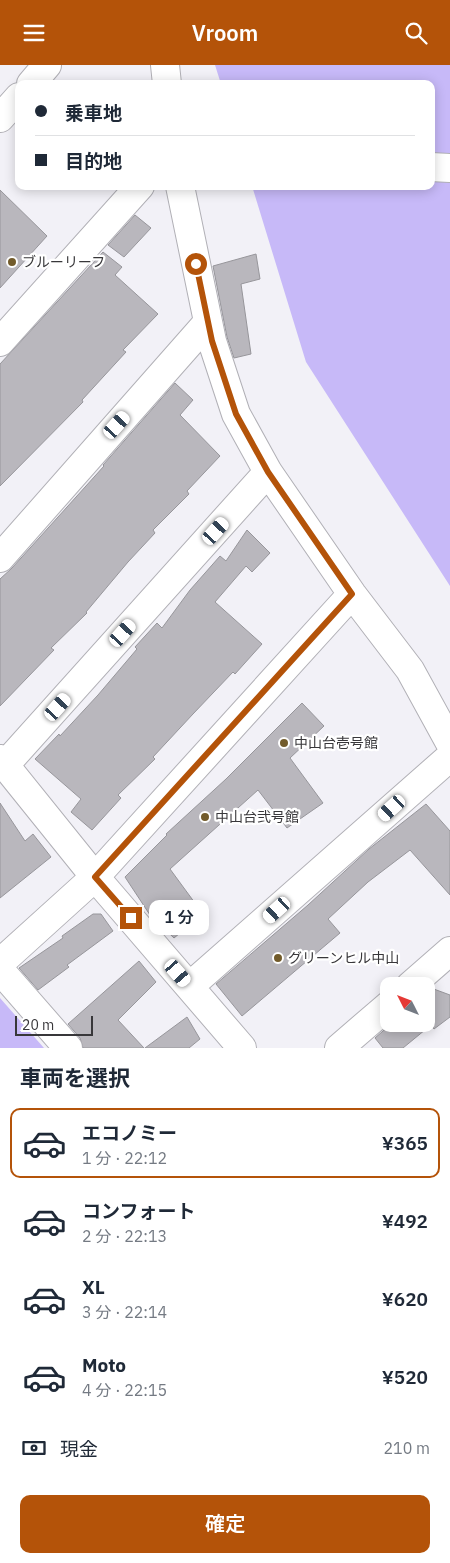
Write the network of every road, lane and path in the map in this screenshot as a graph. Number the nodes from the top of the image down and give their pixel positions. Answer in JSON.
{"nodes":[{"id":1,"x":47,"y":65,"type":"edge"},
{"id":2,"x":165,"y":65,"type":"edge"},
{"id":3,"x":34,"y":80,"type":"edge"},
{"id":4,"x":166,"y":80,"type":"edge"},
{"id":5,"x":15,"y":102,"type":"edge"},
{"id":6,"x":0,"y":119,"type":"edge"},
{"id":7,"x":435,"y":167,"type":"edge"},
{"id":8,"x":450,"y":168,"type":"edge"},
{"id":9,"x":136,"y":190,"type":"edge"},
{"id":10,"x":181,"y":190,"type":"edge"},
{"id":11,"x":208,"y":322,"type":"junction"},
{"id":12,"x":0,"y":342,"type":"edge"},
{"id":13,"x":268,"y":472,"type":"junction"},
{"id":14,"x":0,"y":558,"type":"edge"},
{"id":15,"x":352,"y":594,"type":"junction"},
{"id":16,"x":450,"y":743,"type":"edge"},
{"id":17,"x":450,"y":757,"type":"edge"},
{"id":18,"x":2,"y":762,"type":"edge"},
{"id":19,"x":95,"y":877,"type":"junction"},
{"id":20,"x":450,"y":951,"type":"edge"},
{"id":21,"x":0,"y":963,"type":"edge"},
{"id":22,"x":0,"y":970,"type":"edge"},
{"id":23,"x":420,"y":977,"type":"edge"},
{"id":24,"x":190,"y":987,"type":"junction"},
{"id":25,"x":380,"y":1013,"type":"edge"},
{"id":26,"x":68,"y":1048,"type":"edge"},
{"id":27,"x":242,"y":1048,"type":"edge"},
{"id":28,"x":339,"y":1048,"type":"edge"}],
"edges":[{"from":1,"to":3,"type":"street"},
{"from":2,"to":4,"type":"street"},
{"from":5,"to":6,"type":"street"},
{"from":7,"to":8,"type":"street"},
{"from":9,"to":12,"type":"street"},
{"from":10,"to":11,"type":"street"},
{"from":11,"to":13,"type":"street"},
{"from":11,"to":14,"type":"street"},
{"from":13,"to":15,"type":"street"},
{"from":13,"to":18,"type":"street"},
{"from":15,"to":16,"type":"street"},
{"from":15,"to":19,"type":"street"},
{"from":17,"to":24,"type":"street"},
{"from":18,"to":19,"type":"street"},
{"from":19,"to":21,"type":"street"},
{"from":19,"to":24,"type":"street"},
{"from":20,"to":23,"type":"street"},
{"from":22,"to":26,"type":"street"},
{"from":24,"to":27,"type":"street"},
{"from":25,"to":28,"type":"street"}]}
